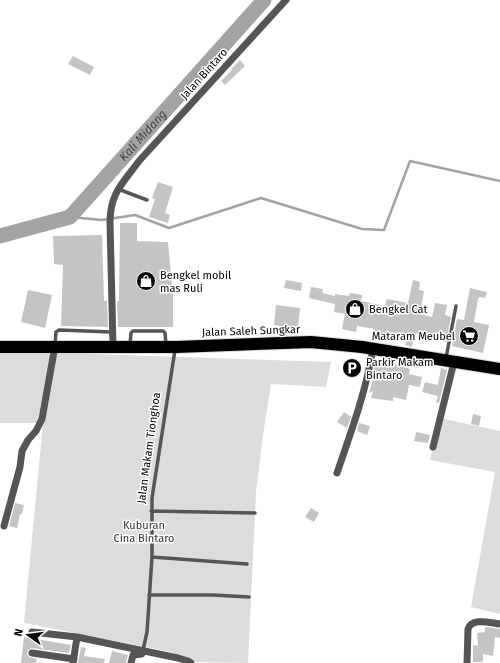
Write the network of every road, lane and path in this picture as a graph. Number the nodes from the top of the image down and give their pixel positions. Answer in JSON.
{"nodes":[{"id":1,"x":286,"y":0,"type":"edge"},
{"id":2,"x":118,"y":190,"type":"junction"},
{"id":3,"x":147,"y":200,"type":"dead end"},
{"id":4,"x":456,"y":306,"type":"dead end"},
{"id":5,"x":112,"y":332,"type":"junction"},
{"id":6,"x":0,"y":346,"type":"edge"},
{"id":7,"x":55,"y":346,"type":"junction"},
{"id":8,"x":112,"y":347,"type":"junction"},
{"id":9,"x":171,"y":347,"type":"junction"},
{"id":10,"x":373,"y":348,"type":"junction"},
{"id":11,"x":450,"y":361,"type":"junction"},
{"id":12,"x":500,"y":369,"type":"edge"},
{"id":13,"x":434,"y":447,"type":"dead end"},
{"id":14,"x":337,"y":473,"type":"dead end"},
{"id":15,"x":151,"y":511,"type":"junction"},
{"id":16,"x":255,"y":514,"type":"dead end"},
{"id":17,"x":4,"y":526,"type":"dead end"},
{"id":18,"x":152,"y":557,"type":"junction"},
{"id":19,"x":247,"y":564,"type":"dead end"},
{"id":20,"x":149,"y":595,"type":"junction"},
{"id":21,"x":249,"y":597,"type":"dead end"},
{"id":22,"x":500,"y":624,"type":"edge"},
{"id":23,"x":32,"y":632,"type":"dead end"},
{"id":24,"x":77,"y":637,"type":"junction"},
{"id":25,"x":143,"y":650,"type":"junction"},
{"id":26,"x":32,"y":653,"type":"dead end"},
{"id":27,"x":73,"y":661,"type":"edge"},
{"id":28,"x":131,"y":663,"type":"edge"},
{"id":29,"x":191,"y":663,"type":"edge"},
{"id":30,"x":467,"y":663,"type":"edge"}],
"edges":[{"from":1,"to":2,"type":"street","name":"Jalan Bintaro"},
{"from":2,"to":3,"type":"lane"},
{"from":2,"to":5,"type":"street","name":"Jalan Bintaro"},
{"from":4,"to":11,"type":"lane"},
{"from":5,"to":7,"type":"lane"},
{"from":5,"to":8,"type":"street","name":"Jalan Bintaro"},
{"from":6,"to":7,"type":"highway","name":"Jalan Saleh Sungkar"},
{"from":7,"to":8,"type":"highway","name":"Jalan Saleh Sungkar"},
{"from":7,"to":17,"type":"street"},
{"from":8,"to":9,"type":"highway","name":"Jalan Saleh Sungkar"},
{"from":9,"to":10,"type":"highway","name":"Jalan Saleh Sungkar"},
{"from":9,"to":15,"type":"lane","name":"Jalan Makam Tionghoa"},
{"from":10,"to":11,"type":"highway","name":"Jalan Saleh Sungkar"},
{"from":10,"to":14,"type":"street"},
{"from":11,"to":12,"type":"highway","name":"Jalan Saleh Sungkar"},
{"from":11,"to":13,"type":"street"},
{"from":15,"to":16,"type":"lane"},
{"from":15,"to":18,"type":"lane","name":"Jalan Makam Tionghoa"},
{"from":18,"to":19,"type":"lane"},
{"from":18,"to":20,"type":"lane","name":"Jalan Makam Tionghoa"},
{"from":20,"to":21,"type":"lane"},
{"from":20,"to":25,"type":"lane","name":"Jalan Makam Tionghoa"},
{"from":22,"to":30,"type":"street"},
{"from":23,"to":24,"type":"street"},
{"from":24,"to":25,"type":"street"},
{"from":24,"to":27,"type":"street"},
{"from":25,"to":28,"type":"street"},
{"from":25,"to":29,"type":"street"},
{"from":26,"to":27,"type":"street"}]}
